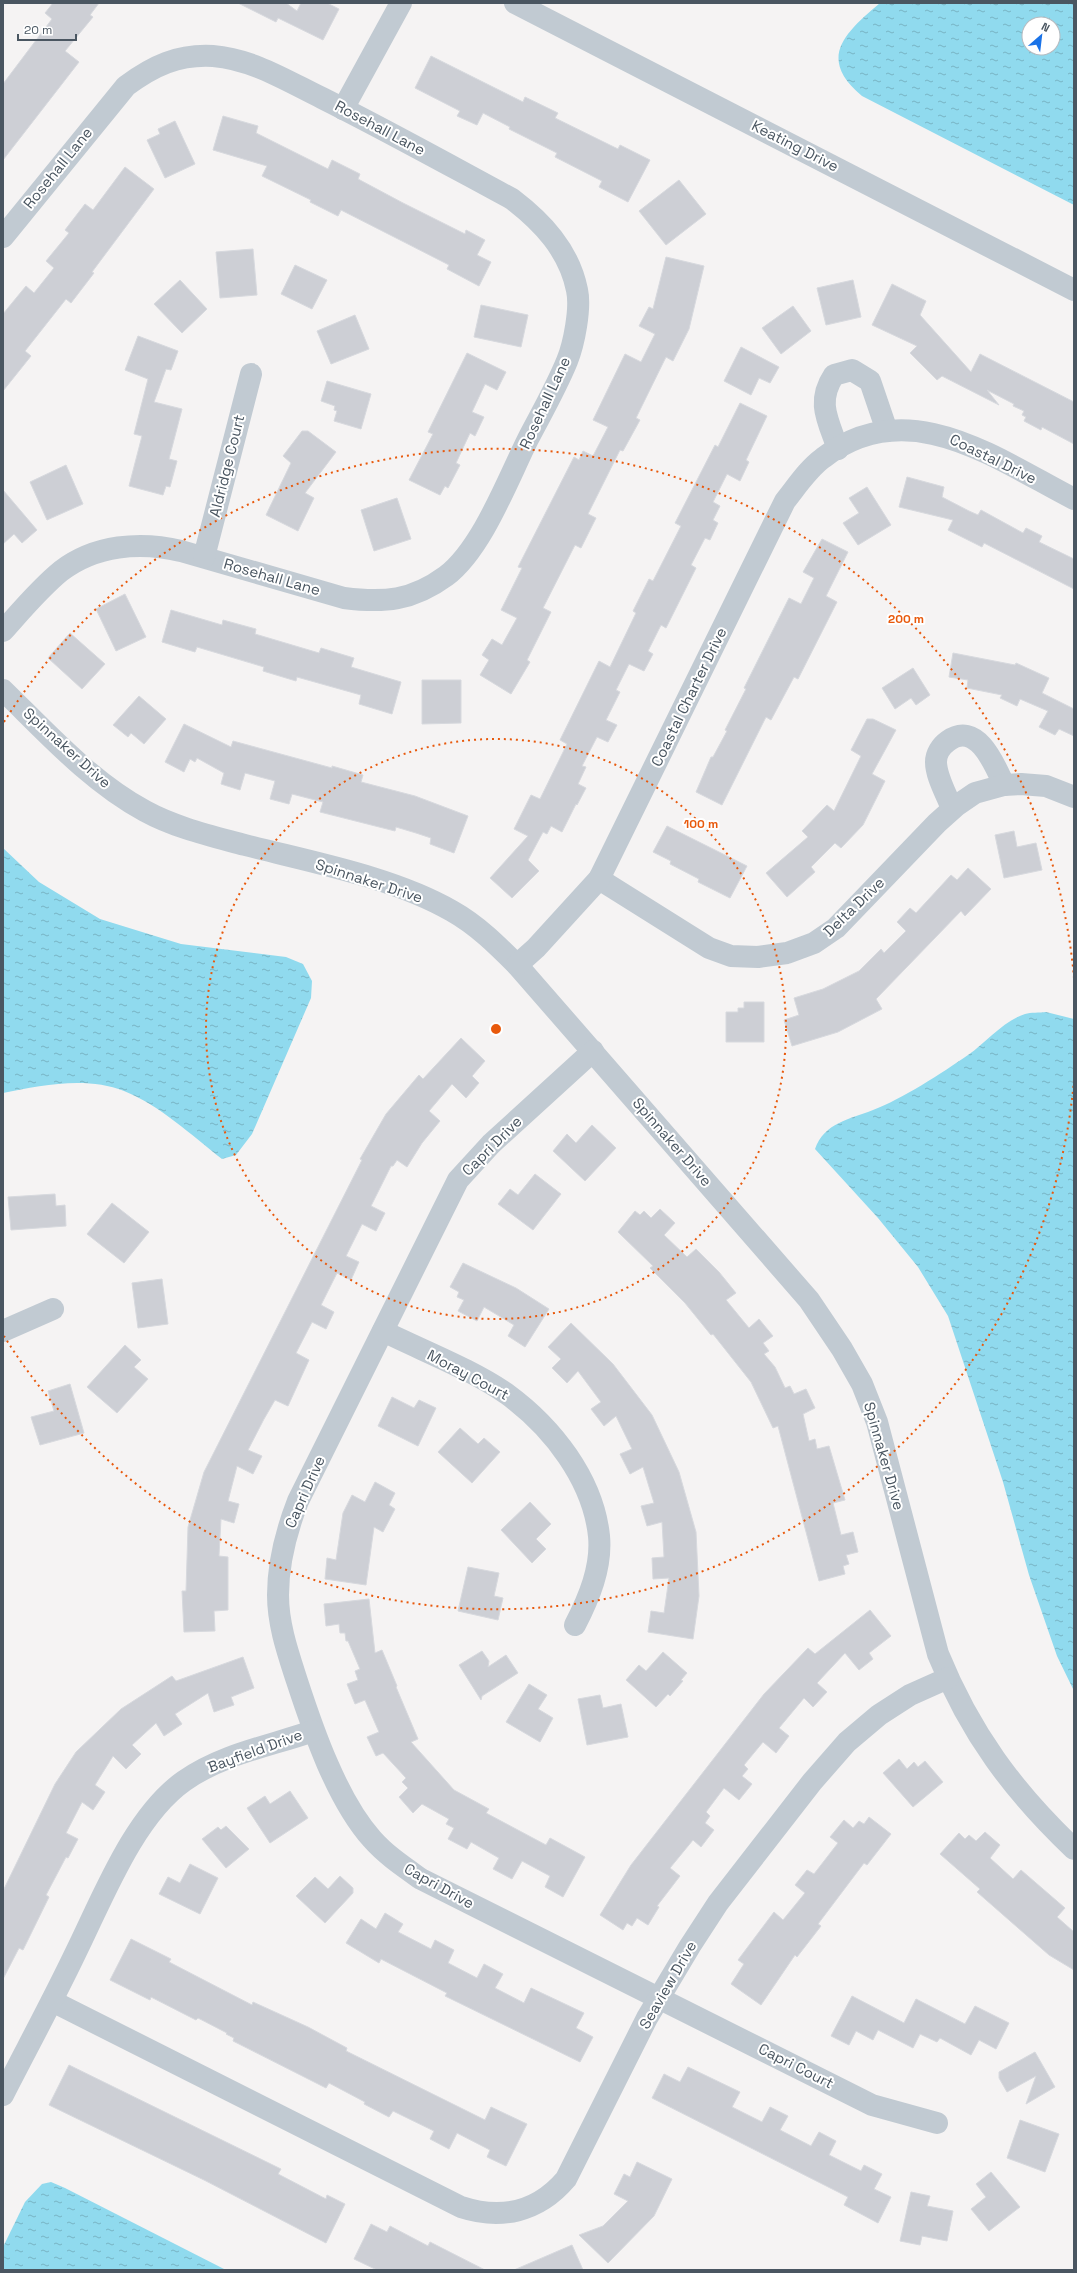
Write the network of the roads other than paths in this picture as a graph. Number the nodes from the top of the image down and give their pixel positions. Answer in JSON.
{"nodes":[{"id":1,"x":401,"y":3,"type":"edge"},
{"id":2,"x":515,"y":3,"type":"edge"},
{"id":3,"x":343,"y":108,"type":"junction"},
{"id":4,"x":3,"y":237,"type":"edge"},
{"id":5,"x":1074,"y":290,"type":"edge"},
{"id":6,"x":251,"y":374,"type":"dead end"},
{"id":7,"x":887,"y":431,"type":"junction"},
{"id":8,"x":862,"y":437,"type":"joint"},
{"id":9,"x":838,"y":448,"type":"junction"},
{"id":10,"x":1074,"y":499,"type":"edge"},
{"id":11,"x":204,"y":557,"type":"junction"},
{"id":12,"x":3,"y":631,"type":"edge"},
{"id":13,"x":3,"y":690,"type":"edge"},
{"id":14,"x":1004,"y":785,"type":"junction"},
{"id":15,"x":1074,"y":797,"type":"edge"},
{"id":16,"x":952,"y":809,"type":"junction"},
{"id":17,"x":599,"y":880,"type":"junction"},
{"id":18,"x":517,"y":964,"type":"junction"},
{"id":19,"x":593,"y":1050,"type":"junction"},
{"id":20,"x":52,"y":1309,"type":"dead end"},
{"id":21,"x":3,"y":1331,"type":"edge"},
{"id":22,"x":383,"y":1331,"type":"junction"},
{"id":23,"x":575,"y":1625,"type":"dead end"},
{"id":24,"x":948,"y":1678,"type":"junction"},
{"id":25,"x":313,"y":1730,"type":"junction"},
{"id":26,"x":1074,"y":1849,"type":"edge"},
{"id":27,"x":659,"y":1997,"type":"junction"},
{"id":28,"x":52,"y":2001,"type":"junction"},
{"id":29,"x":3,"y":2095,"type":"edge"},
{"id":30,"x":938,"y":2123,"type":"dead end"}],
"edges":[{"from":1,"to":3,"type":"street"},
{"from":2,"to":5,"type":"street","name":"Keating Drive"},
{"from":3,"to":4,"type":"street","name":"Rosehall Lane"},
{"from":3,"to":11,"type":"street","name":"Rosehall Lane"},
{"from":6,"to":11,"type":"street","name":"Aldridge Court"},
{"from":7,"to":8,"type":"street","name":"Coastal Drive"},
{"from":7,"to":9,"type":"street"},
{"from":7,"to":10,"type":"street","name":"Coastal Drive"},
{"from":8,"to":9,"type":"street","name":"Coastal Charter Drive"},
{"from":9,"to":17,"type":"street","name":"Coastal Charter Drive"},
{"from":11,"to":12,"type":"street","name":"Rosehall Lane"},
{"from":13,"to":18,"type":"street","name":"Spinnaker Drive"},
{"from":14,"to":15,"type":"street","name":"Delta Drive"},
{"from":14,"to":16,"type":"street","name":"Delta Drive"},
{"from":14,"to":16,"type":"street"},
{"from":16,"to":17,"type":"street","name":"Delta Drive"},
{"from":17,"to":18,"type":"street","name":"Coastal Charter Drive"},
{"from":18,"to":19,"type":"street","name":"Spinnaker Drive"},
{"from":19,"to":22,"type":"street","name":"Capri Drive"},
{"from":19,"to":24,"type":"street","name":"Spinnaker Drive"},
{"from":20,"to":21,"type":"street"},
{"from":22,"to":23,"type":"street","name":"Moray Court"},
{"from":22,"to":25,"type":"street","name":"Capri Drive"},
{"from":24,"to":26,"type":"street","name":"Spinnaker Drive"},
{"from":24,"to":27,"type":"street","name":"Seaview Drive"},
{"from":25,"to":27,"type":"street","name":"Capri Drive"},
{"from":25,"to":28,"type":"street","name":"Bayfield Drive"},
{"from":27,"to":28,"type":"street","name":"Seaview Drive"},
{"from":27,"to":30,"type":"street","name":"Capri Court"},
{"from":28,"to":29,"type":"street","name":"Bayfield Drive"}]}
